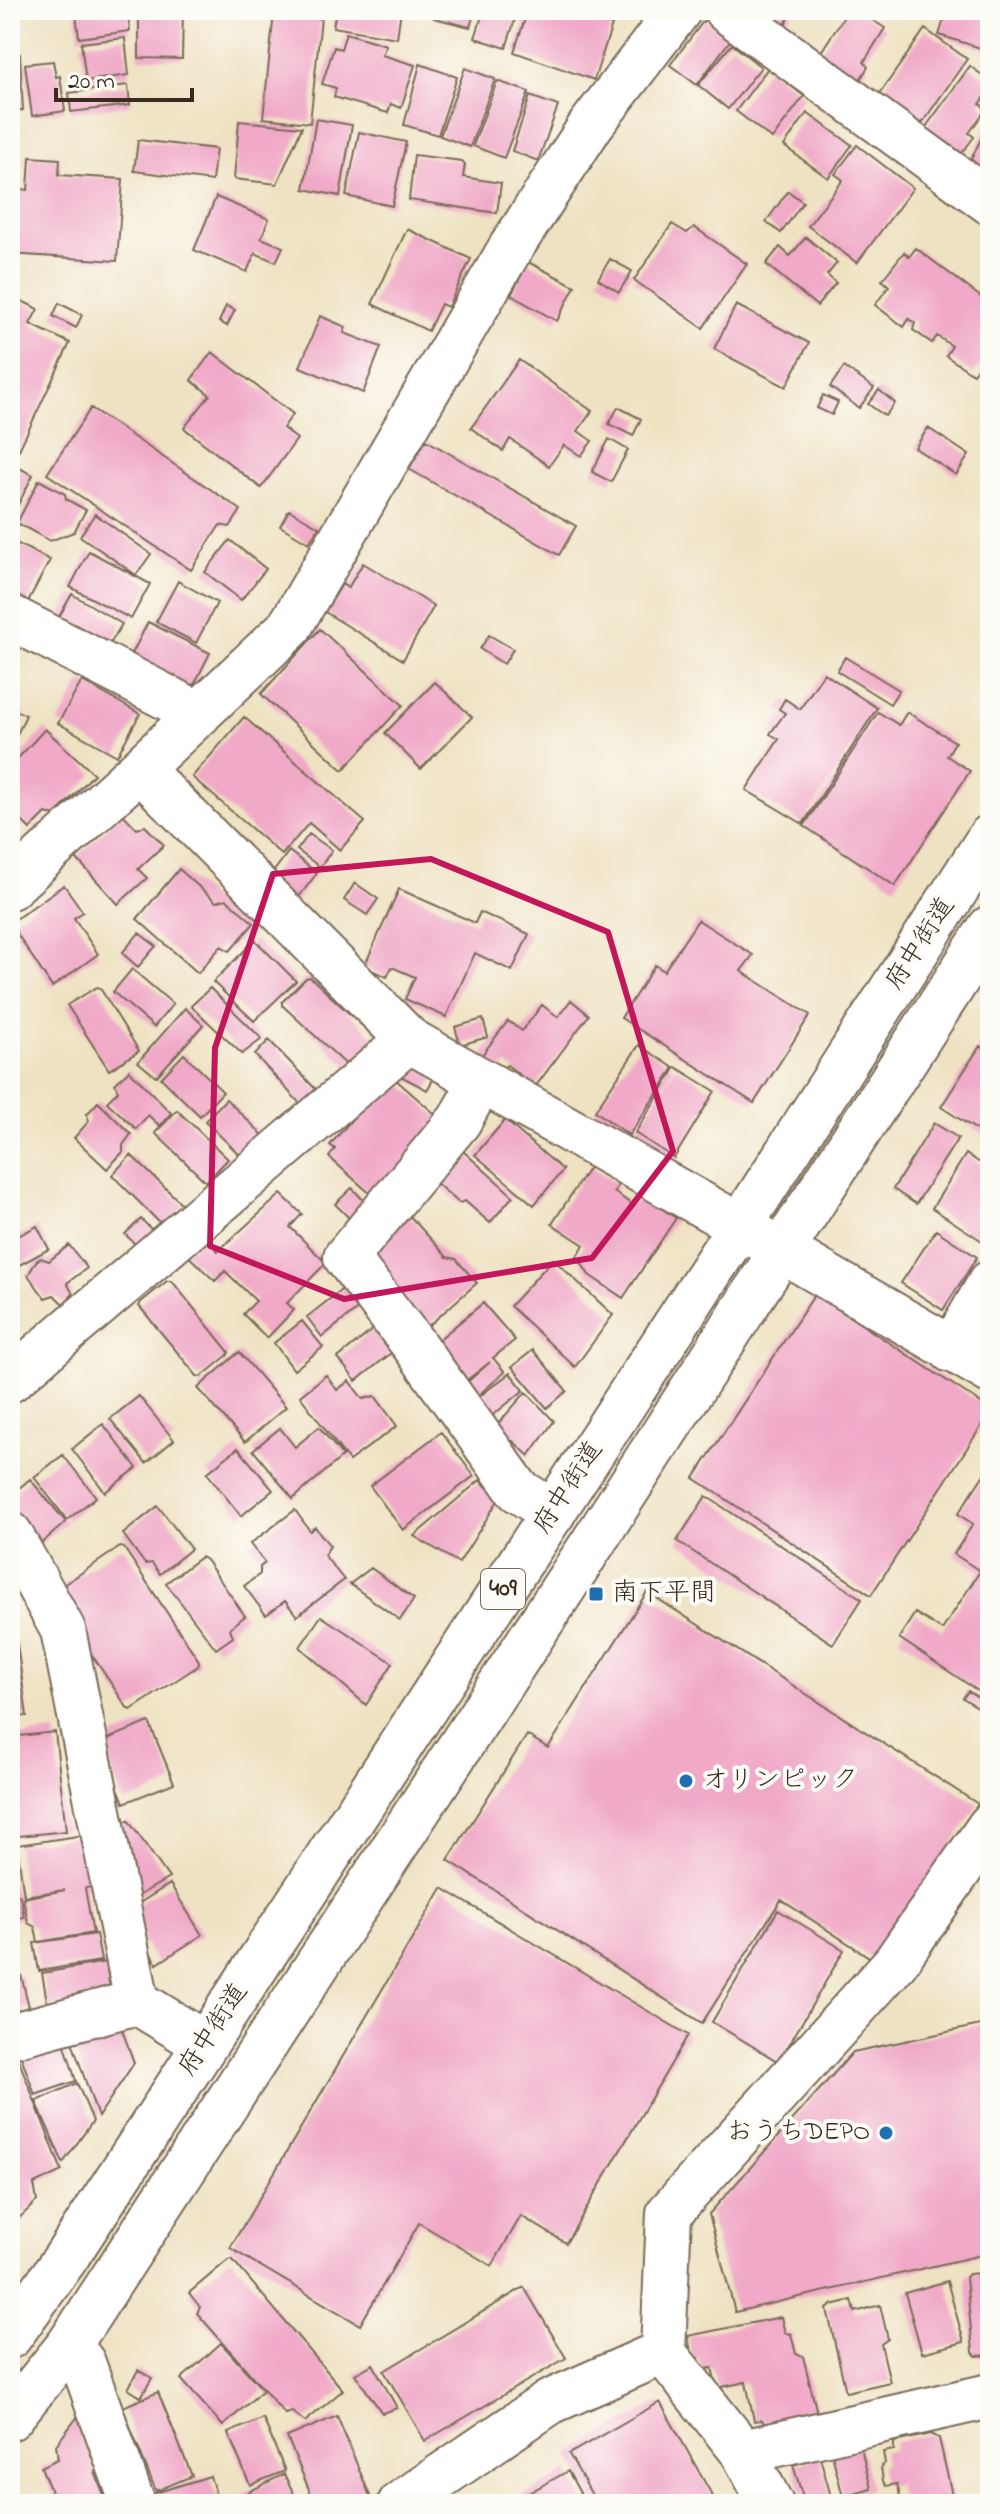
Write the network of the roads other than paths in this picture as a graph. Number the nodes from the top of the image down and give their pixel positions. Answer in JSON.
{"nodes":[{"id":1,"x":679,"y":10,"type":"edge"},
{"id":2,"x":726,"y":10,"type":"edge"},
{"id":3,"x":990,"y":202,"type":"edge"},
{"id":4,"x":10,"y":617,"type":"edge"},
{"id":5,"x":199,"y":714,"type":"junction"},
{"id":6,"x":140,"y":769,"type":"junction"},
{"id":7,"x":990,"y":837,"type":"edge"},
{"id":8,"x":10,"y":887,"type":"edge"},
{"id":9,"x":990,"y":928,"type":"edge"},
{"id":10,"x":409,"y":1040,"type":"junction"},
{"id":11,"x":481,"y":1081,"type":"junction"},
{"id":12,"x":740,"y":1226,"type":"junction"},
{"id":13,"x":780,"y":1251,"type":"junction"},
{"id":14,"x":990,"y":1283,"type":"edge"},
{"id":15,"x":951,"y":1350,"type":"junction"},
{"id":16,"x":990,"y":1371,"type":"edge"},
{"id":17,"x":10,"y":1380,"type":"edge"},
{"id":18,"x":553,"y":1513,"type":"junction"},
{"id":19,"x":10,"y":1534,"type":"edge"},
{"id":20,"x":990,"y":1826,"type":"edge"},
{"id":21,"x":137,"y":2002,"type":"junction"},
{"id":22,"x":10,"y":2036,"type":"edge"},
{"id":23,"x":205,"y":2044,"type":"junction"},
{"id":24,"x":10,"y":2336,"type":"edge"},
{"id":25,"x":69,"y":2345,"type":"junction"},
{"id":26,"x":663,"y":2352,"type":"junction"},
{"id":27,"x":990,"y":2396,"type":"edge"},
{"id":28,"x":10,"y":2418,"type":"edge"},
{"id":29,"x":743,"y":2452,"type":"junction"},
{"id":30,"x":133,"y":2504,"type":"edge"},
{"id":31,"x":400,"y":2504,"type":"edge"},
{"id":32,"x":771,"y":2504,"type":"edge"}],
"edges":[{"from":1,"to":5,"type":"main road"},
{"from":2,"to":3,"type":"main road"},
{"from":4,"to":5,"type":"main road"},
{"from":5,"to":6,"type":"main road"},
{"from":6,"to":8,"type":"main road"},
{"from":6,"to":10,"type":"main road"},
{"from":7,"to":12,"type":"main road","name":"府中街道","number":"409"},
{"from":9,"to":13,"type":"main road","name":"府中街道","number":"409"},
{"from":10,"to":11,"type":"main road"},
{"from":10,"to":17,"type":"main road"},
{"from":11,"to":12,"type":"main road"},
{"from":11,"to":18,"type":"main road"},
{"from":12,"to":13,"type":"main road"},
{"from":12,"to":18,"type":"main road","name":"府中街道","number":"409"},
{"from":13,"to":15,"type":"main road"},
{"from":13,"to":25,"type":"main road","name":"府中街道","number":"409"},
{"from":14,"to":15,"type":"main road"},
{"from":15,"to":16,"type":"main road"},
{"from":18,"to":23,"type":"main road","name":"府中街道","number":"409"},
{"from":19,"to":21,"type":"main road"},
{"from":20,"to":26,"type":"main road"},
{"from":21,"to":22,"type":"main road"},
{"from":21,"to":23,"type":"main road"},
{"from":23,"to":24,"type":"main road","name":"府中街道","number":"409"},
{"from":25,"to":28,"type":"main road","name":"府中街道","number":"409"},
{"from":25,"to":30,"type":"main road"},
{"from":26,"to":29,"type":"main road"},
{"from":26,"to":31,"type":"main road"},
{"from":27,"to":29,"type":"main road"},
{"from":29,"to":32,"type":"main road"}]}
